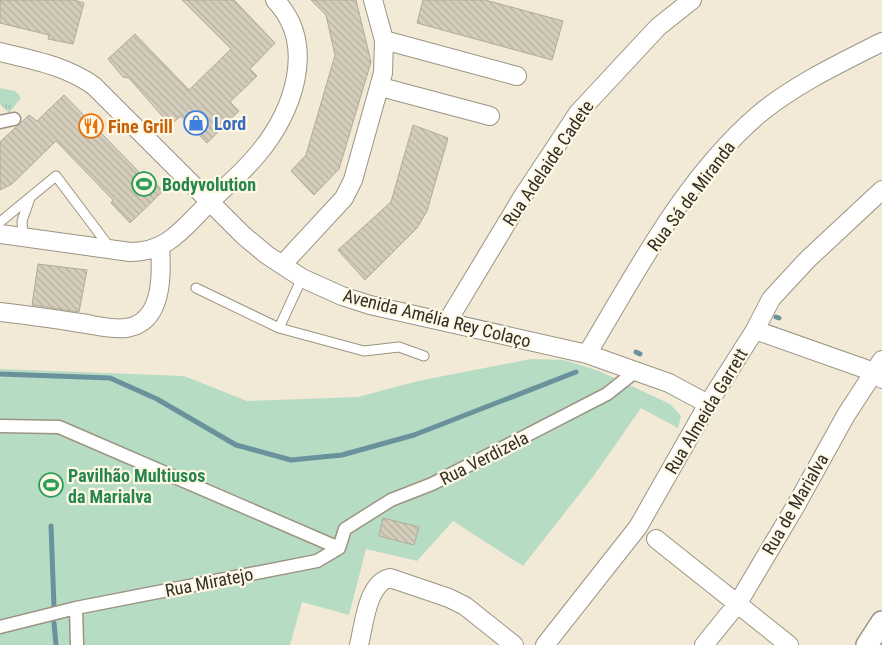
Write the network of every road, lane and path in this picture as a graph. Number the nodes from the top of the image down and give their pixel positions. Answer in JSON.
{"nodes":[{"id":1,"x":275,"y":0,"type":"edge"},
{"id":2,"x":373,"y":0,"type":"edge"},
{"id":3,"x":692,"y":0,"type":"edge"},
{"id":4,"x":384,"y":40,"type":"junction"},
{"id":5,"x":882,"y":42,"type":"edge"},
{"id":6,"x":0,"y":52,"type":"edge"},
{"id":7,"x":517,"y":76,"type":"dead end"},
{"id":8,"x":381,"y":87,"type":"junction"},
{"id":9,"x":490,"y":116,"type":"dead end"},
{"id":10,"x":14,"y":119,"type":"dead end"},
{"id":11,"x":0,"y":122,"type":"edge"},
{"id":12,"x":882,"y":190,"type":"edge"},
{"id":13,"x":30,"y":198,"type":"junction"},
{"id":14,"x":209,"y":202,"type":"junction"},
{"id":15,"x":0,"y":222,"type":"edge"},
{"id":16,"x":0,"y":234,"type":"edge"},
{"id":17,"x":22,"y":237,"type":"junction"},
{"id":18,"x":160,"y":247,"type":"junction"},
{"id":19,"x":111,"y":249,"type":"junction"},
{"id":20,"x":282,"y":265,"type":"junction"},
{"id":21,"x":302,"y":278,"type":"junction"},
{"id":22,"x":196,"y":288,"type":"dead end"},
{"id":23,"x":0,"y":312,"type":"edge"},
{"id":24,"x":448,"y":322,"type":"junction"},
{"id":25,"x":279,"y":328,"type":"junction"},
{"id":26,"x":755,"y":330,"type":"junction"},
{"id":27,"x":587,"y":354,"type":"junction"},
{"id":28,"x":424,"y":356,"type":"dead end"},
{"id":29,"x":879,"y":370,"type":"edge"},
{"id":30,"x":636,"y":371,"type":"junction"},
{"id":31,"x":708,"y":404,"type":"junction"},
{"id":32,"x":0,"y":426,"type":"edge"},
{"id":33,"x":656,"y":539,"type":"dead end"},
{"id":34,"x":339,"y":548,"type":"junction"},
{"id":35,"x":738,"y":603,"type":"junction"},
{"id":36,"x":76,"y":608,"type":"junction"},
{"id":37,"x":882,"y":622,"type":"edge"},
{"id":38,"x":0,"y":627,"type":"edge"},
{"id":39,"x":77,"y":645,"type":"edge"},
{"id":40,"x":359,"y":645,"type":"edge"},
{"id":41,"x":514,"y":645,"type":"edge"},
{"id":42,"x":545,"y":645,"type":"edge"},
{"id":43,"x":704,"y":645,"type":"edge"},
{"id":44,"x":789,"y":645,"type":"edge"},
{"id":45,"x":867,"y":645,"type":"edge"}],
"edges":[{"from":1,"to":14,"type":"street"},
{"from":2,"to":4,"type":"street"},
{"from":3,"to":24,"type":"street","name":"Rua Adelaide Cadete"},
{"from":4,"to":7,"type":"street"},
{"from":4,"to":8,"type":"street"},
{"from":5,"to":27,"type":"street","name":"Rua Sá de Miranda"},
{"from":6,"to":14,"type":"street","name":"Avenida Amélia Rey Colaço"},
{"from":8,"to":9,"type":"street"},
{"from":8,"to":20,"type":"street"},
{"from":10,"to":11,"type":"street"},
{"from":12,"to":26,"type":"street","name":"Rua Almeida Garrett"},
{"from":13,"to":15,"type":"lane"},
{"from":13,"to":17,"type":"lane"},
{"from":13,"to":19,"type":"lane"},
{"from":14,"to":18,"type":"street"},
{"from":14,"to":20,"type":"street","name":"Avenida Amélia Rey Colaço"},
{"from":16,"to":17,"type":"street"},
{"from":17,"to":19,"type":"street"},
{"from":18,"to":19,"type":"street"},
{"from":18,"to":23,"type":"street"},
{"from":20,"to":21,"type":"street","name":"Avenida Amélia Rey Colaço"},
{"from":21,"to":24,"type":"street","name":"Avenida Amélia Rey Colaço"},
{"from":21,"to":25,"type":"lane"},
{"from":22,"to":25,"type":"lane"},
{"from":24,"to":27,"type":"street","name":"Avenida Amélia Rey Colaço"},
{"from":25,"to":28,"type":"lane"},
{"from":26,"to":29,"type":"street"},
{"from":26,"to":31,"type":"street","name":"Rua Almeida Garrett"},
{"from":27,"to":30,"type":"street","name":"Avenida Amélia Rey Colaço"},
{"from":29,"to":35,"type":"street","name":"Rua de Marialva"},
{"from":30,"to":31,"type":"street","name":"Avenida Amélia Rey Colaço"},
{"from":30,"to":34,"type":"street","name":"Rua Verdizela"},
{"from":31,"to":42,"type":"street","name":"Rua Almeida Garrett"},
{"from":32,"to":34,"type":"street"},
{"from":33,"to":35,"type":"street"},
{"from":34,"to":36,"type":"street","name":"Rua Miratejo"},
{"from":35,"to":43,"type":"street","name":"Rua de Marialva"},
{"from":35,"to":44,"type":"street"},
{"from":36,"to":38,"type":"street","name":"Rua Miratejo"},
{"from":36,"to":39,"type":"street"},
{"from":37,"to":45,"type":"street"},
{"from":40,"to":41,"type":"street"}]}
